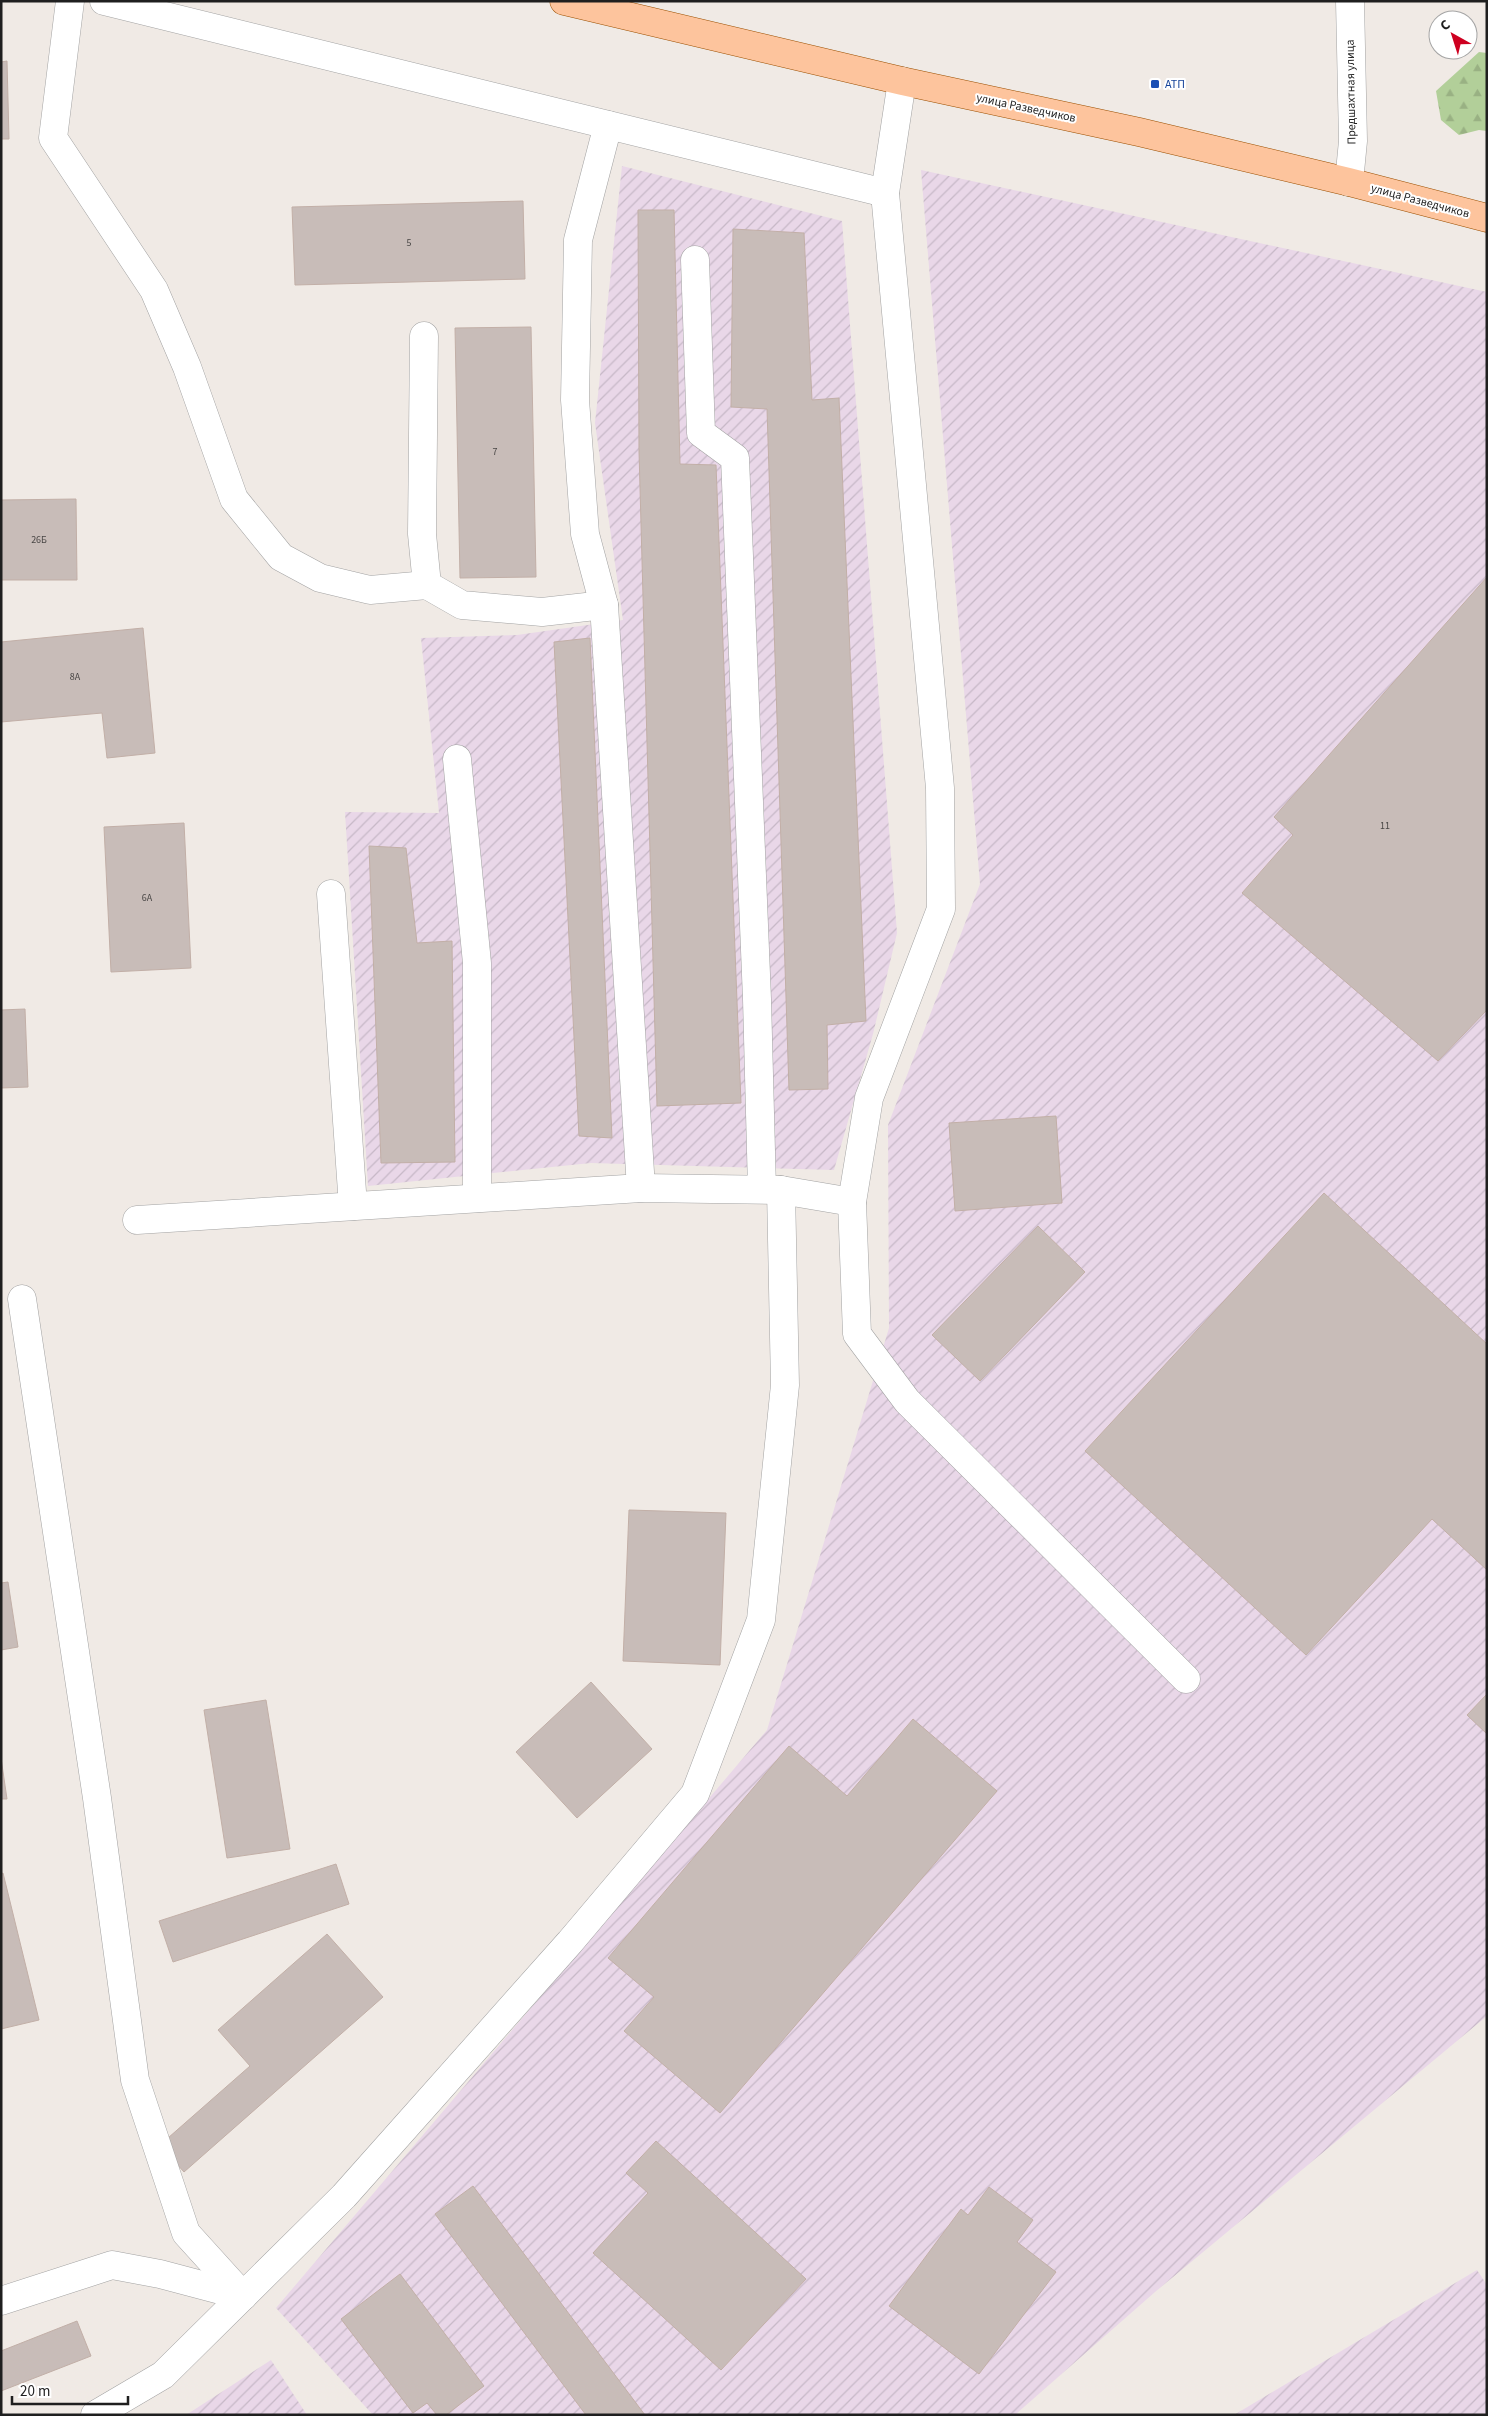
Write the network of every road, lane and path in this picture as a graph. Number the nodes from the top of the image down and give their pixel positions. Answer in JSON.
{"nodes":[{"id":1,"x":70,"y":1,"type":"edge"},
{"id":2,"x":104,"y":1,"type":"edge"},
{"id":3,"x":564,"y":1,"type":"edge"},
{"id":4,"x":1350,"y":1,"type":"edge"},
{"id":5,"x":902,"y":81,"type":"junction"},
{"id":6,"x":608,"y":125,"type":"junction"},
{"id":7,"x":1349,"y":182,"type":"junction"},
{"id":8,"x":886,"y":193,"type":"junction"},
{"id":9,"x":1487,"y":218,"type":"edge"},
{"id":10,"x":695,"y":260,"type":"dead end"},
{"id":11,"x":424,"y":336,"type":"dead end"},
{"id":12,"x":426,"y":585,"type":"junction"},
{"id":13,"x":604,"y":605,"type":"junction"},
{"id":14,"x":457,"y":759,"type":"dead end"},
{"id":15,"x":330,"y":894,"type":"dead end"},
{"id":16,"x":641,"y":1188,"type":"junction"},
{"id":17,"x":772,"y":1189,"type":"junction"},
{"id":18,"x":477,"y":1198,"type":"junction"},
{"id":19,"x":852,"y":1202,"type":"junction"},
{"id":20,"x":353,"y":1206,"type":"junction"},
{"id":21,"x":137,"y":1220,"type":"dead end"},
{"id":22,"x":22,"y":1299,"type":"dead end"},
{"id":23,"x":1186,"y":1679,"type":"dead end"},
{"id":24,"x":243,"y":2296,"type":"junction"},
{"id":25,"x":1,"y":2301,"type":"edge"},
{"id":26,"x":95,"y":2415,"type":"edge"}],
"edges":[{"from":1,"to":12,"type":"street"},
{"from":2,"to":6,"type":"street"},
{"from":3,"to":5,"type":"main road","name":"улица Разведчиков"},
{"from":4,"to":7,"type":"street","name":"Предшахтная улица"},
{"from":5,"to":7,"type":"main road","name":"улица Разведчиков"},
{"from":5,"to":8,"type":"street"},
{"from":6,"to":8,"type":"street"},
{"from":6,"to":13,"type":"street"},
{"from":7,"to":9,"type":"main road","name":"улица Разведчиков"},
{"from":8,"to":19,"type":"street"},
{"from":10,"to":17,"type":"street"},
{"from":11,"to":12,"type":"street"},
{"from":12,"to":13,"type":"street"},
{"from":13,"to":16,"type":"street"},
{"from":14,"to":18,"type":"street"},
{"from":15,"to":20,"type":"street"},
{"from":16,"to":17,"type":"street"},
{"from":16,"to":18,"type":"street"},
{"from":17,"to":19,"type":"street"},
{"from":17,"to":24,"type":"street"},
{"from":18,"to":20,"type":"street"},
{"from":19,"to":23,"type":"street"},
{"from":20,"to":21,"type":"street"},
{"from":22,"to":24,"type":"street"},
{"from":24,"to":25,"type":"street"},
{"from":24,"to":26,"type":"street"}]}
